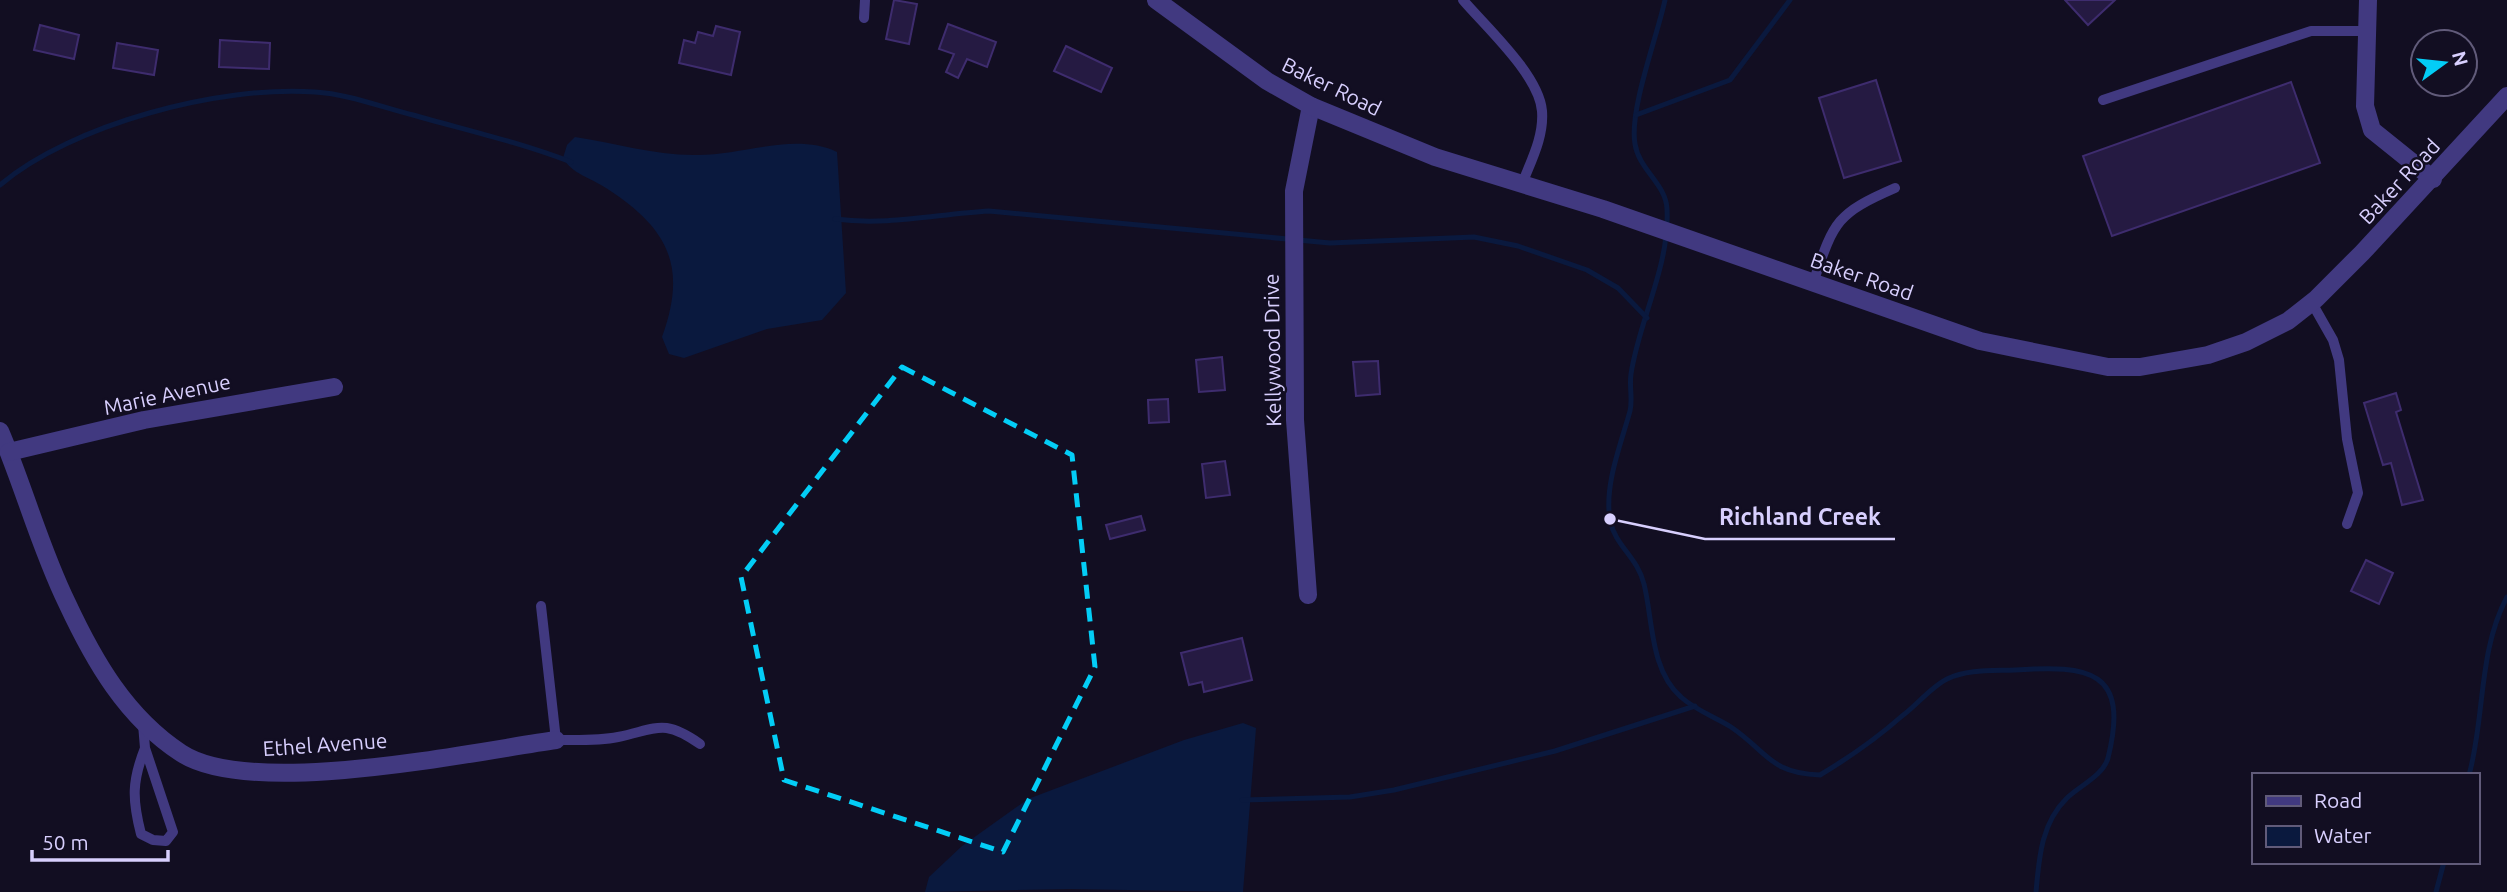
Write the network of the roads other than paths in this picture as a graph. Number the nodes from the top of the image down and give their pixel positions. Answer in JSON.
{"nodes":[{"id":1,"x":865,"y":0,"type":"edge"},
{"id":2,"x":1156,"y":0,"type":"edge"},
{"id":3,"x":1463,"y":0,"type":"edge"},
{"id":4,"x":2368,"y":0,"type":"edge"},
{"id":5,"x":864,"y":18,"type":"dead end"},
{"id":6,"x":2367,"y":31,"type":"junction"},
{"id":7,"x":2507,"y":96,"type":"edge"},
{"id":8,"x":2103,"y":100,"type":"dead end"},
{"id":9,"x":1311,"y":106,"type":"junction"},
{"id":10,"x":2433,"y":179,"type":"junction"},
{"id":11,"x":1522,"y":184,"type":"junction"},
{"id":12,"x":1895,"y":188,"type":"dead end"},
{"id":13,"x":1813,"y":283,"type":"junction"},
{"id":14,"x":2312,"y":303,"type":"junction"},
{"id":15,"x":334,"y":387,"type":"dead end"},
{"id":16,"x":0,"y":430,"type":"edge"},
{"id":17,"x":9,"y":452,"type":"junction"},
{"id":18,"x":2347,"y":524,"type":"dead end"},
{"id":19,"x":1308,"y":595,"type":"dead end"},
{"id":20,"x":541,"y":606,"type":"dead end"},
{"id":21,"x":143,"y":723,"type":"junction"},
{"id":22,"x":556,"y":740,"type":"junction"},
{"id":23,"x":700,"y":744,"type":"dead end"},
{"id":24,"x":145,"y":748,"type":"junction"}],
"edges":[{"from":1,"to":5,"type":"lane"},
{"from":2,"to":9,"type":"street","name":"Baker Road"},
{"from":3,"to":11,"type":"lane"},
{"from":4,"to":6,"type":"street"},
{"from":6,"to":8,"type":"lane"},
{"from":6,"to":10,"type":"street"},
{"from":7,"to":10,"type":"street","name":"Baker Road"},
{"from":9,"to":11,"type":"street","name":"Baker Road"},
{"from":9,"to":19,"type":"street","name":"Kellywood Drive"},
{"from":10,"to":14,"type":"street","name":"Baker Road"},
{"from":11,"to":13,"type":"street","name":"Baker Road"},
{"from":12,"to":13,"type":"lane"},
{"from":13,"to":14,"type":"street","name":"Baker Road"},
{"from":14,"to":18,"type":"lane"},
{"from":15,"to":17,"type":"street","name":"Marie Avenue"},
{"from":16,"to":17,"type":"street","name":"Ethel Avenue"},
{"from":17,"to":21,"type":"street","name":"Ethel Avenue"},
{"from":20,"to":22,"type":"lane"},
{"from":21,"to":22,"type":"street","name":"Ethel Avenue"},
{"from":21,"to":24,"type":"lane"},
{"from":22,"to":23,"type":"lane"},
{"from":24,"to":24,"type":"lane"}]}
